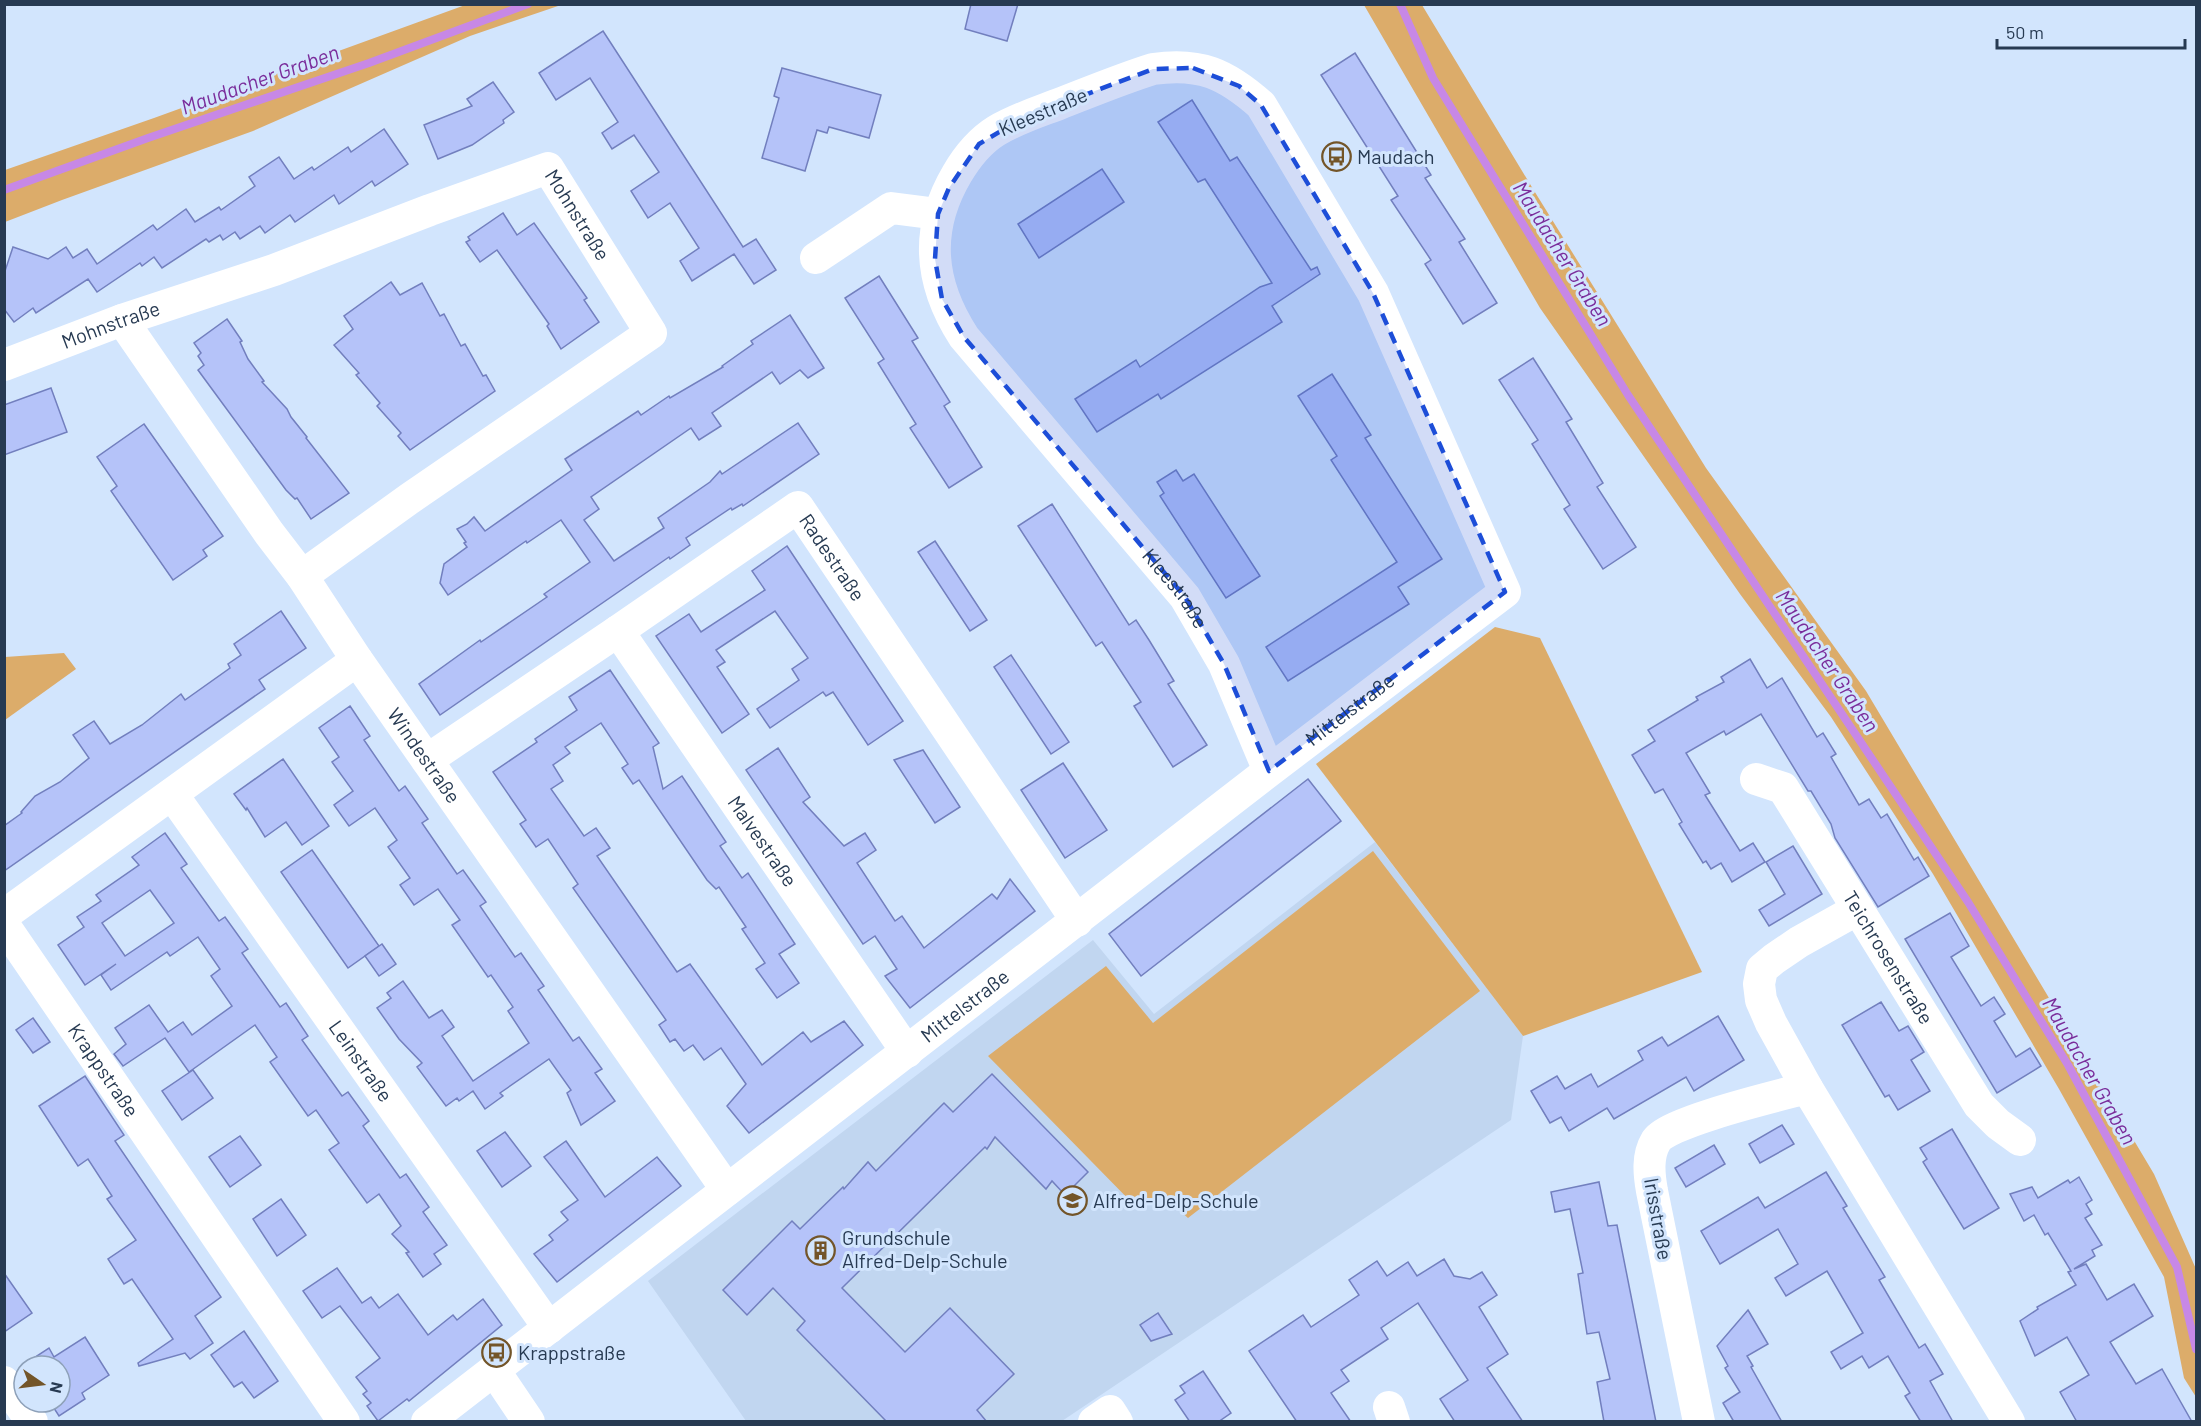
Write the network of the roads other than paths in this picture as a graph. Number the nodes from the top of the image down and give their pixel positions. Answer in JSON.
{"nodes":[{"id":1,"x":938,"y":214,"type":"junction"},
{"id":2,"x":816,"y":258,"type":"dead end"},
{"id":3,"x":122,"y":320,"type":"junction"},
{"id":4,"x":4,"y":365,"type":"edge"},
{"id":5,"x":303,"y":576,"type":"junction"},
{"id":6,"x":1505,"y":592,"type":"joint"},
{"id":7,"x":618,"y":631,"type":"junction"},
{"id":8,"x":357,"y":660,"type":"junction"},
{"id":9,"x":427,"y":760,"type":"junction"},
{"id":10,"x":1269,"y":771,"type":"junction"},
{"id":11,"x":1756,"y":779,"type":"dead end"},
{"id":12,"x":172,"y":794,"type":"junction"},
{"id":13,"x":1858,"y":909,"type":"junction"},
{"id":14,"x":4,"y":915,"type":"edge"},
{"id":15,"x":1077,"y":921,"type":"junction"},
{"id":16,"x":4,"y":925,"type":"edge"},
{"id":17,"x":15,"y":961,"type":"edge"},
{"id":18,"x":907,"y":1052,"type":"junction"},
{"id":19,"x":1807,"y":1088,"type":"junction"},
{"id":20,"x":2020,"y":1140,"type":"dead end"},
{"id":21,"x":727,"y":1190,"type":"junction"},
{"id":22,"x":549,"y":1328,"type":"junction"},
{"id":23,"x":494,"y":1370,"type":"junction"},
{"id":24,"x":4,"y":1382,"type":"edge"},
{"id":25,"x":32,"y":1422,"type":"edge"},
{"id":26,"x":344,"y":1422,"type":"edge"},
{"id":27,"x":427,"y":1422,"type":"edge"},
{"id":28,"x":529,"y":1422,"type":"edge"},
{"id":29,"x":1699,"y":1422,"type":"edge"},
{"id":30,"x":2009,"y":1422,"type":"edge"}],
"edges":[{"from":1,"to":2,"type":"street"},
{"from":1,"to":6,"type":"street","name":"Kleestraße"},
{"from":1,"to":10,"type":"street","name":"Kleestraße"},
{"from":3,"to":4,"type":"street","name":"Mohnstraße"},
{"from":3,"to":5,"type":"street","name":"Windestraße"},
{"from":3,"to":5,"type":"street","name":"Mohnstraße"},
{"from":5,"to":8,"type":"street","name":"Windestraße"},
{"from":6,"to":10,"type":"street","name":"Mittelstraße"},
{"from":7,"to":9,"type":"street","name":"Radestraße"},
{"from":7,"to":15,"type":"street","name":"Radestraße"},
{"from":7,"to":18,"type":"street","name":"Malvestraße"},
{"from":8,"to":9,"type":"street","name":"Windestraße"},
{"from":8,"to":12,"type":"street"},
{"from":9,"to":21,"type":"street","name":"Windestraße"},
{"from":10,"to":15,"type":"street","name":"Mittelstraße"},
{"from":11,"to":13,"type":"street","name":"Teichrosenstraße"},
{"from":12,"to":14,"type":"street"},
{"from":12,"to":22,"type":"street","name":"Leinstraße"},
{"from":13,"to":19,"type":"street"},
{"from":13,"to":20,"type":"street","name":"Teichrosenstraße"},
{"from":15,"to":18,"type":"street","name":"Mittelstraße"},
{"from":16,"to":17,"type":"street","name":"Krappstraße"},
{"from":17,"to":26,"type":"street","name":"Krappstraße"},
{"from":18,"to":21,"type":"street","name":"Mittelstraße"},
{"from":19,"to":29,"type":"street","name":"Irisstraße"},
{"from":19,"to":30,"type":"street"},
{"from":21,"to":22,"type":"street","name":"Mittelstraße"},
{"from":22,"to":23,"type":"street","name":"Mittelstraße"},
{"from":23,"to":27,"type":"street","name":"Mittelstraße"},
{"from":23,"to":28,"type":"street"},
{"from":24,"to":25,"type":"street"}]}
